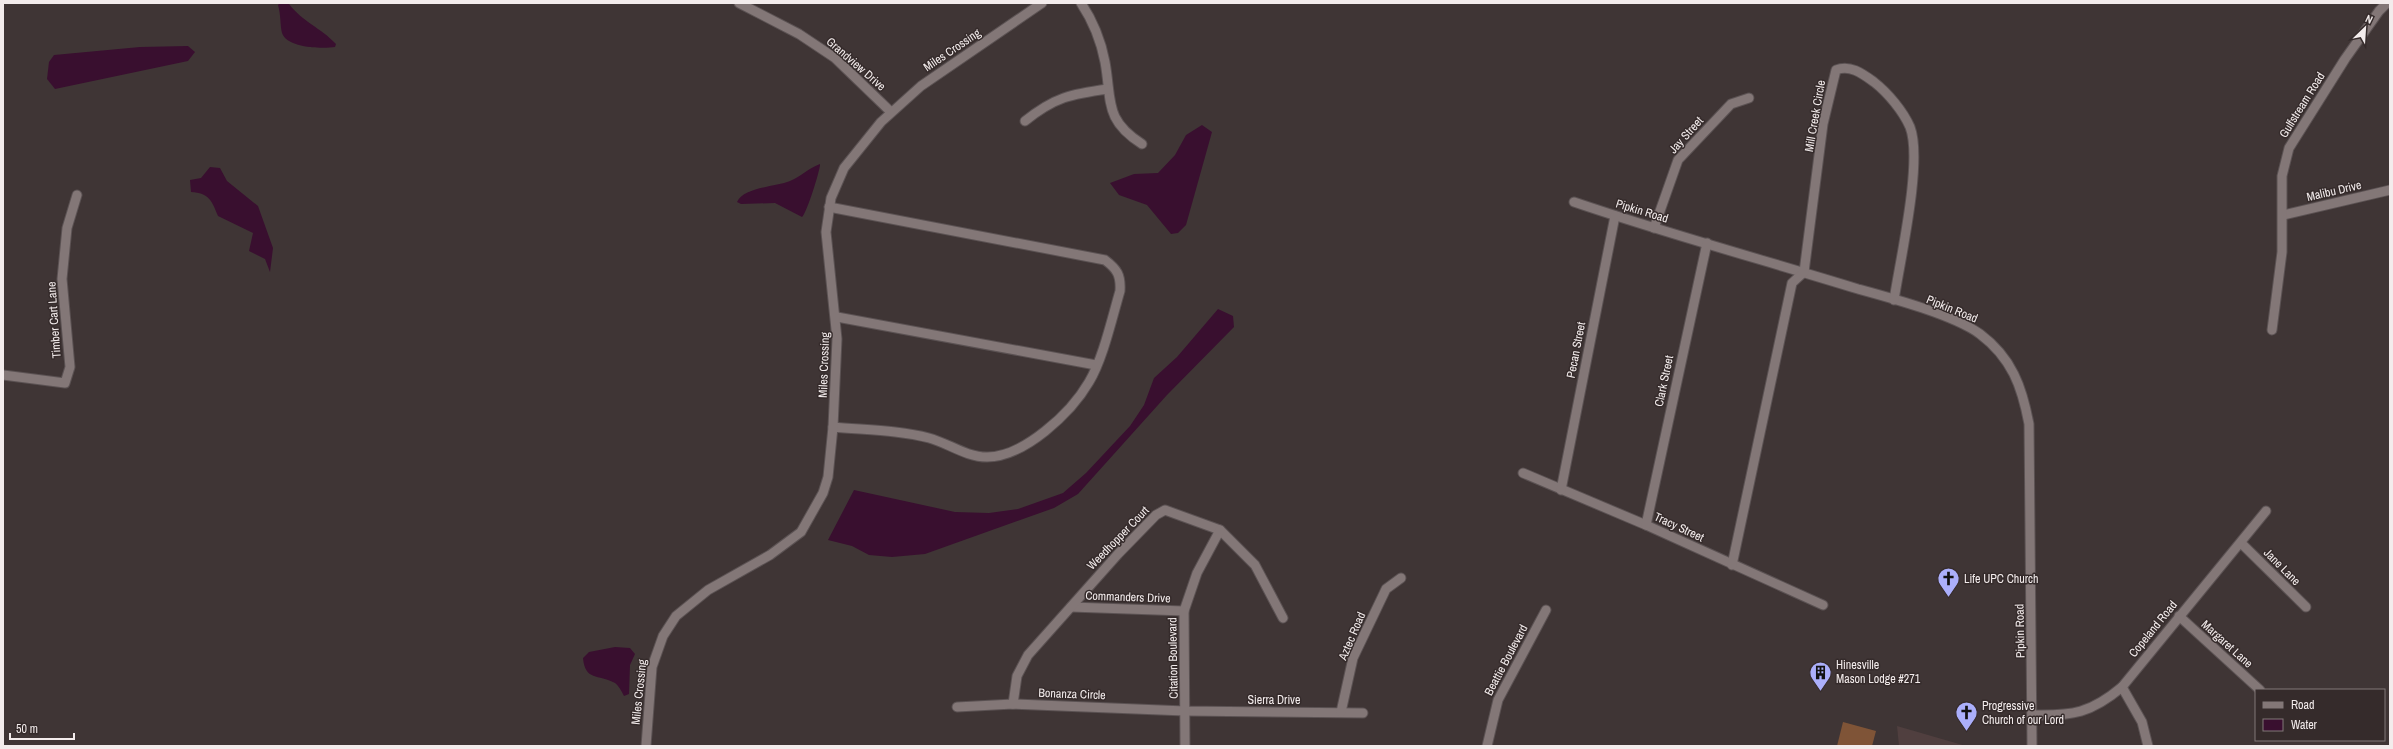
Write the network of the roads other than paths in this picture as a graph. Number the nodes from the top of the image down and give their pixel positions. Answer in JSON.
{"nodes":[{"id":1,"x":739,"y":3,"type":"edge"},
{"id":2,"x":1042,"y":3,"type":"edge"},
{"id":3,"x":1081,"y":3,"type":"edge"},
{"id":4,"x":2387,"y":3,"type":"edge"},
{"id":5,"x":1108,"y":89,"type":"junction"},
{"id":6,"x":1749,"y":98,"type":"dead end"},
{"id":7,"x":891,"y":112,"type":"junction"},
{"id":8,"x":1025,"y":121,"type":"dead end"},
{"id":9,"x":1142,"y":144,"type":"dead end"},
{"id":10,"x":2390,"y":190,"type":"edge"},
{"id":11,"x":77,"y":195,"type":"dead end"},
{"id":12,"x":1574,"y":202,"type":"dead end"},
{"id":13,"x":829,"y":207,"type":"junction"},
{"id":14,"x":2283,"y":215,"type":"junction"},
{"id":15,"x":1615,"y":216,"type":"junction"},
{"id":16,"x":1654,"y":228,"type":"junction"},
{"id":17,"x":1707,"y":243,"type":"junction"},
{"id":18,"x":1804,"y":272,"type":"junction"},
{"id":19,"x":1894,"y":300,"type":"junction"},
{"id":20,"x":837,"y":317,"type":"junction"},
{"id":21,"x":2272,"y":330,"type":"dead end"},
{"id":22,"x":1096,"y":365,"type":"junction"},
{"id":23,"x":3,"y":375,"type":"edge"},
{"id":24,"x":833,"y":427,"type":"junction"},
{"id":25,"x":1523,"y":473,"type":"dead end"},
{"id":26,"x":1561,"y":490,"type":"junction"},
{"id":27,"x":2266,"y":511,"type":"dead end"},
{"id":28,"x":1646,"y":525,"type":"junction"},
{"id":29,"x":1220,"y":530,"type":"junction"},
{"id":30,"x":2241,"y":543,"type":"junction"},
{"id":31,"x":1732,"y":565,"type":"junction"},
{"id":32,"x":1401,"y":578,"type":"dead end"},
{"id":33,"x":1823,"y":605,"type":"dead end"},
{"id":34,"x":1071,"y":607,"type":"junction"},
{"id":35,"x":2306,"y":607,"type":"dead end"},
{"id":36,"x":1546,"y":610,"type":"dead end"},
{"id":37,"x":1184,"y":611,"type":"junction"},
{"id":38,"x":2179,"y":616,"type":"junction"},
{"id":39,"x":1283,"y":618,"type":"dead end"},
{"id":40,"x":2122,"y":687,"type":"junction"},
{"id":41,"x":2259,"y":689,"type":"edge"},
{"id":42,"x":1013,"y":704,"type":"junction"},
{"id":43,"x":957,"y":706,"type":"dead end"},
{"id":44,"x":1185,"y":711,"type":"junction"},
{"id":45,"x":1341,"y":712,"type":"junction"},
{"id":46,"x":1363,"y":713,"type":"dead end"},
{"id":47,"x":2033,"y":715,"type":"junction"},
{"id":48,"x":646,"y":746,"type":"edge"},
{"id":49,"x":1185,"y":746,"type":"edge"},
{"id":50,"x":1487,"y":746,"type":"edge"},
{"id":51,"x":2032,"y":746,"type":"edge"},
{"id":52,"x":2148,"y":746,"type":"edge"}],
"edges":[{"from":1,"to":7,"type":"street","name":"Grandview Drive"},
{"from":2,"to":7,"type":"street","name":"Miles Crossing"},
{"from":3,"to":5,"type":"street"},
{"from":4,"to":14,"type":"street","name":"Gulfstream Road"},
{"from":5,"to":8,"type":"street"},
{"from":5,"to":9,"type":"street"},
{"from":6,"to":16,"type":"street","name":"Jay Street"},
{"from":7,"to":13,"type":"street","name":"Miles Crossing"},
{"from":10,"to":14,"type":"street","name":"Malibu Drive"},
{"from":11,"to":23,"type":"street","name":"Timber Cart Lane"},
{"from":12,"to":15,"type":"street","name":"Pipkin Road"},
{"from":13,"to":20,"type":"street","name":"Miles Crossing"},
{"from":13,"to":22,"type":"street"},
{"from":14,"to":21,"type":"street","name":"Gulfstream Road"},
{"from":15,"to":16,"type":"street","name":"Pipkin Road"},
{"from":15,"to":26,"type":"street","name":"Pecan Street"},
{"from":16,"to":17,"type":"street","name":"Pipkin Road"},
{"from":17,"to":18,"type":"street","name":"Pipkin Road"},
{"from":17,"to":28,"type":"street","name":"Clark Street"},
{"from":18,"to":19,"type":"street","name":"Pipkin Road"},
{"from":18,"to":19,"type":"street","name":"Mill Creek Circle"},
{"from":18,"to":31,"type":"street"},
{"from":19,"to":47,"type":"street","name":"Pipkin Road"},
{"from":20,"to":22,"type":"street"},
{"from":20,"to":24,"type":"street","name":"Miles Crossing"},
{"from":22,"to":24,"type":"street"},
{"from":24,"to":48,"type":"street","name":"Miles Crossing"},
{"from":25,"to":26,"type":"street","name":"Tracy Street"},
{"from":26,"to":28,"type":"street","name":"Tracy Street"},
{"from":27,"to":30,"type":"street","name":"Copeland Road"},
{"from":28,"to":31,"type":"street","name":"Tracy Street"},
{"from":29,"to":34,"type":"street","name":"Weedhopper Court"},
{"from":29,"to":37,"type":"street","name":"Citation Boulevard"},
{"from":29,"to":39,"type":"street","name":"Weedhopper Court"},
{"from":30,"to":35,"type":"street","name":"Jane Lane"},
{"from":30,"to":38,"type":"street","name":"Copeland Road"},
{"from":31,"to":33,"type":"street","name":"Tracy Street"},
{"from":32,"to":45,"type":"street","name":"Aztec Road"},
{"from":34,"to":37,"type":"street","name":"Commanders Drive"},
{"from":34,"to":42,"type":"street","name":"Weedhopper Court"},
{"from":36,"to":50,"type":"street","name":"Beattie Boulevard"},
{"from":37,"to":44,"type":"street","name":"Citation Boulevard"},
{"from":38,"to":40,"type":"street","name":"Copeland Road"},
{"from":38,"to":41,"type":"street","name":"Margaret Lane"},
{"from":40,"to":47,"type":"street","name":"Copeland Road"},
{"from":40,"to":52,"type":"street"},
{"from":42,"to":43,"type":"street","name":"Bonanza Circle"},
{"from":42,"to":44,"type":"street","name":"Bonanza Circle"},
{"from":44,"to":45,"type":"street","name":"Sierra Drive"},
{"from":44,"to":49,"type":"street","name":"Citation Boulevard"},
{"from":45,"to":46,"type":"street","name":"Sierra Drive"},
{"from":47,"to":51,"type":"street","name":"Pipkin Road"}]}
